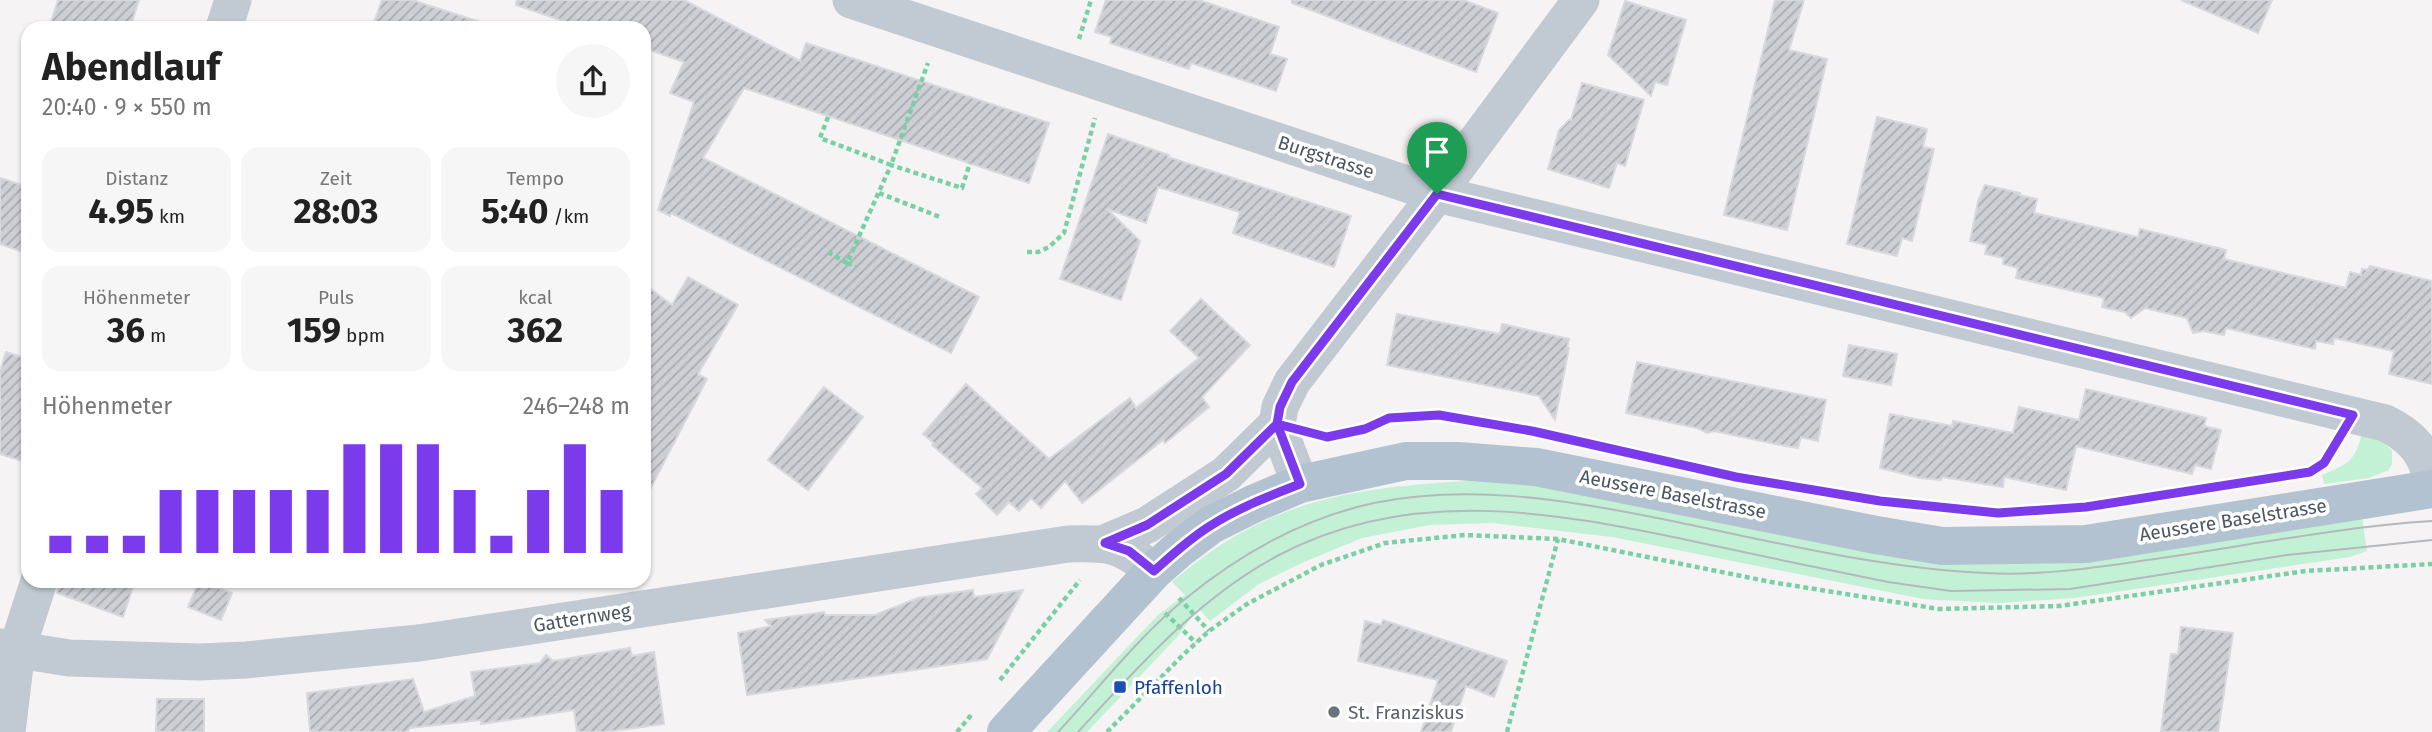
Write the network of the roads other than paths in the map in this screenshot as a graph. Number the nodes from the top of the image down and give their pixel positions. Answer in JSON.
{"nodes":[{"id":1,"x":233,"y":0,"type":"edge"},
{"id":2,"x":851,"y":0,"type":"edge"},
{"id":3,"x":1570,"y":3,"type":"edge"},
{"id":4,"x":226,"y":21,"type":"edge"},
{"id":5,"x":1437,"y":194,"type":"junction"},
{"id":6,"x":1277,"y":424,"type":"junction"},
{"id":7,"x":2432,"y":482,"type":"edge"},
{"id":8,"x":1300,"y":484,"type":"junction"},
{"id":9,"x":2432,"y":489,"type":"edge"},
{"id":10,"x":1105,"y":543,"type":"junction"},
{"id":11,"x":1154,"y":571,"type":"junction"},
{"id":12,"x":36,"y":588,"type":"edge"},
{"id":13,"x":8,"y":648,"type":"edge"},
{"id":14,"x":7,"y":732,"type":"edge"},
{"id":15,"x":1006,"y":732,"type":"edge"}],
"edges":[{"from":1,"to":4,"type":"street"},
{"from":2,"to":5,"type":"street","name":"Burgstrasse"},
{"from":3,"to":5,"type":"street"},
{"from":5,"to":6,"type":"street"},
{"from":5,"to":7,"type":"street","name":"Burgstrasse"},
{"from":6,"to":8,"type":"street"},
{"from":6,"to":10,"type":"street"},
{"from":8,"to":9,"type":"main road","name":"Aeussere Baselstrasse"},
{"from":8,"to":11,"type":"main road","name":"Aeussere Baselstrasse"},
{"from":10,"to":11,"type":"street","name":"Gatternweg"},
{"from":10,"to":13,"type":"street","name":"Gatternweg"},
{"from":11,"to":15,"type":"main road","name":"Aeussere Baselstrasse"},
{"from":12,"to":13,"type":"street"},
{"from":13,"to":14,"type":"street"}]}
